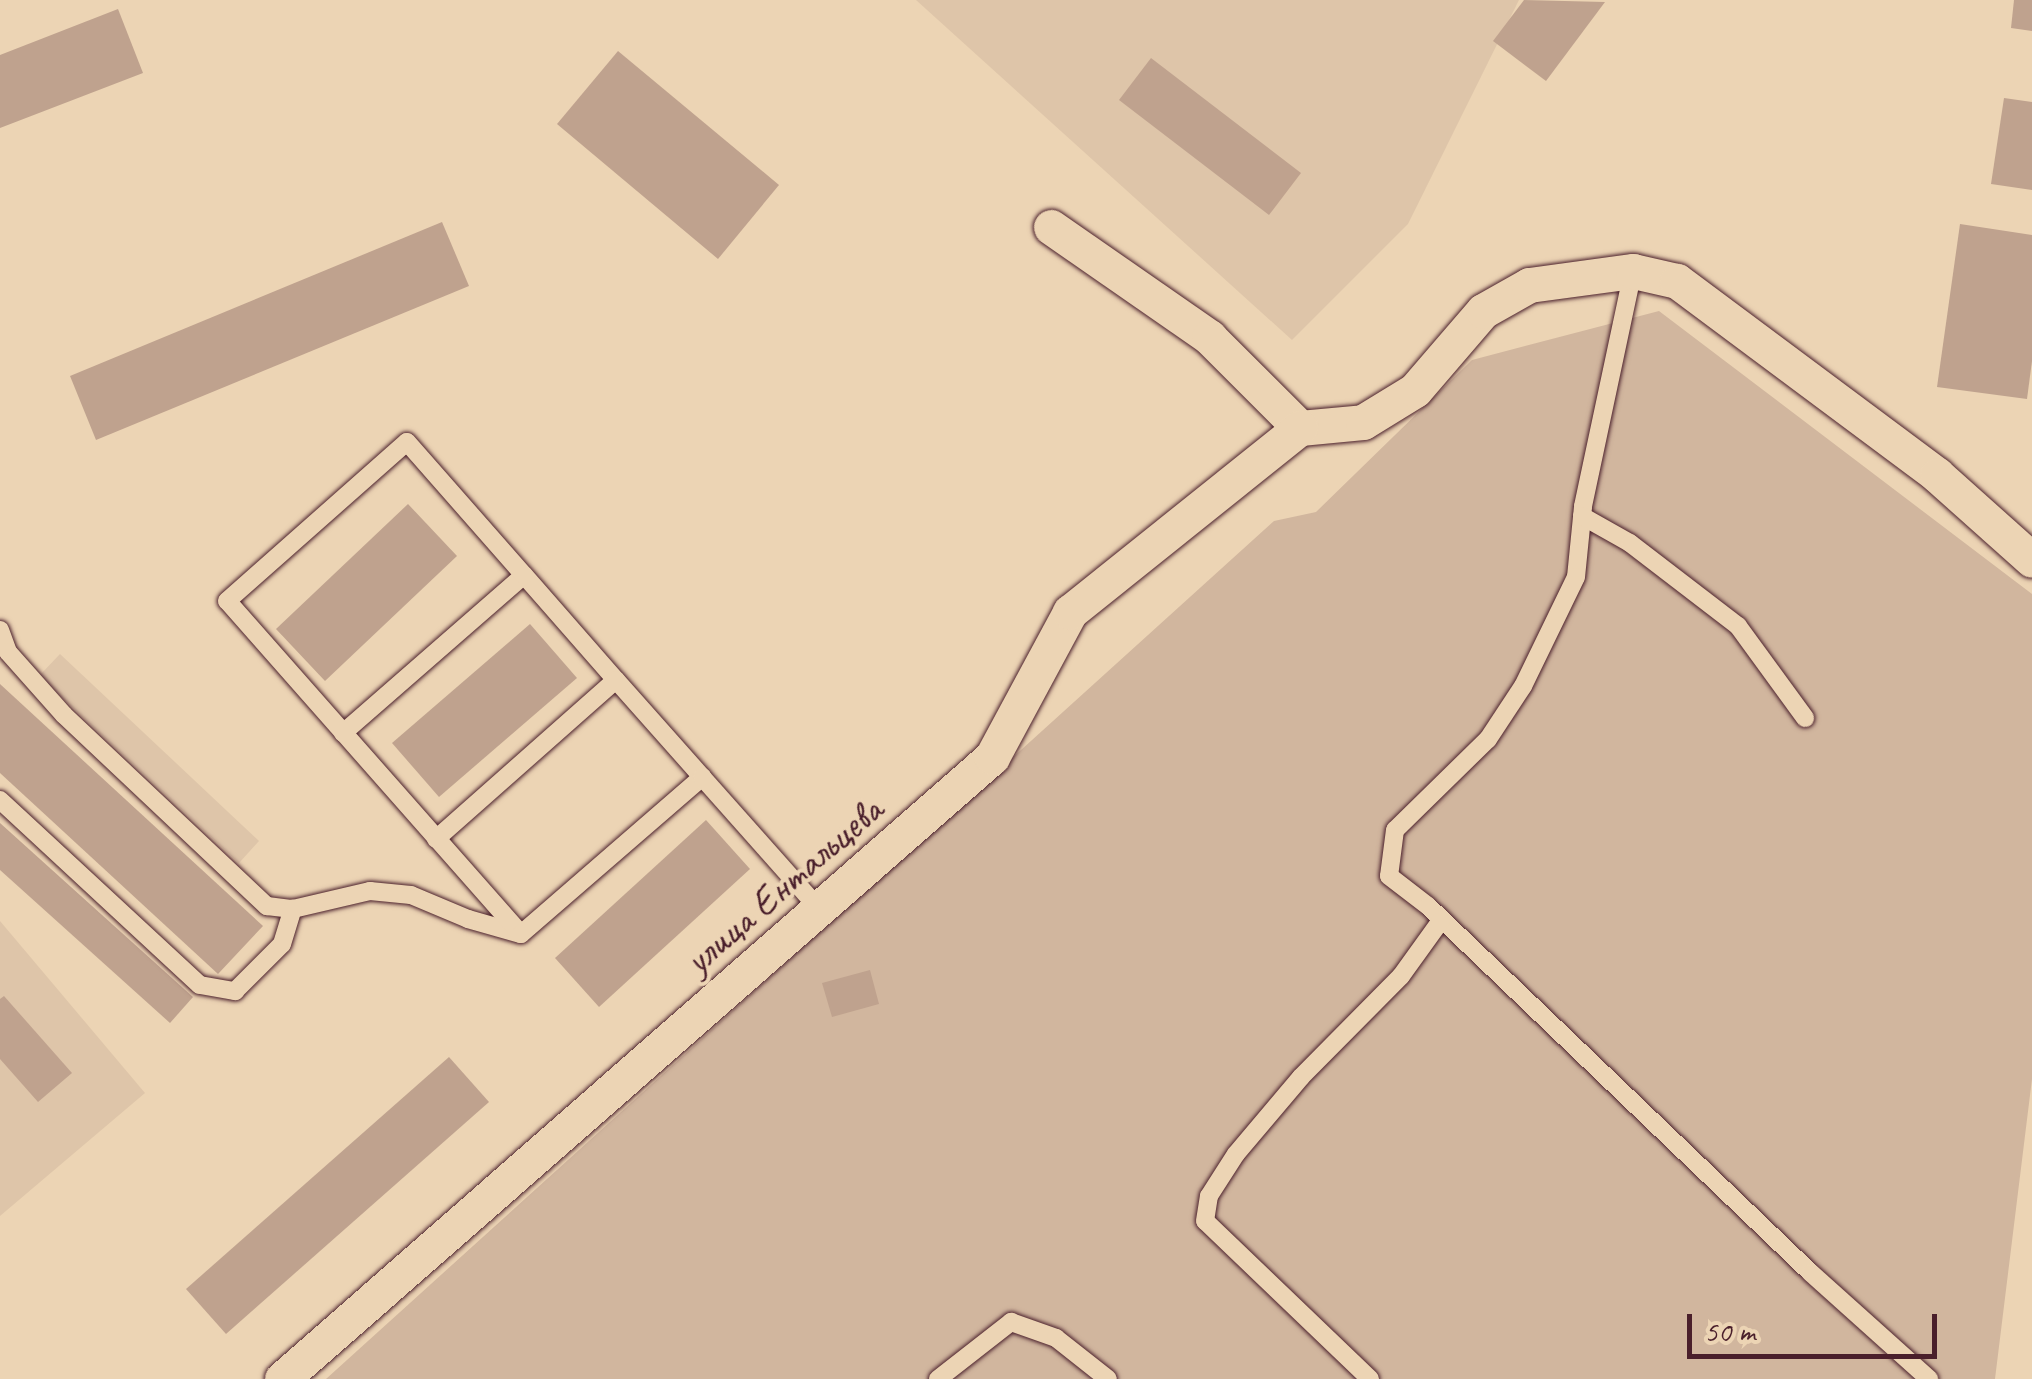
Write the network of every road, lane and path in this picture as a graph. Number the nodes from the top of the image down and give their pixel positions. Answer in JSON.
{"nodes":[{"id":1,"x":1051,"y":227,"type":"dead end"},
{"id":2,"x":1633,"y":271,"type":"junction"},
{"id":3,"x":1300,"y":428,"type":"junction"},
{"id":4,"x":1582,"y":516,"type":"junction"},
{"id":5,"x":2032,"y":560,"type":"edge"},
{"id":6,"x":524,"y":575,"type":"junction"},
{"id":7,"x":0,"y":630,"type":"edge"},
{"id":8,"x":616,"y":680,"type":"junction"},
{"id":9,"x":1805,"y":718,"type":"dead end"},
{"id":10,"x":344,"y":733,"type":"junction"},
{"id":11,"x":702,"y":777,"type":"junction"},
{"id":12,"x":0,"y":800,"type":"edge"},
{"id":13,"x":436,"y":839,"type":"junction"},
{"id":14,"x":293,"y":909,"type":"junction"},
{"id":15,"x":820,"y":910,"type":"junction"},
{"id":16,"x":1442,"y":919,"type":"junction"},
{"id":17,"x":521,"y":934,"type":"junction"},
{"id":18,"x":282,"y":1379,"type":"edge"},
{"id":19,"x":938,"y":1379,"type":"edge"},
{"id":20,"x":1108,"y":1379,"type":"edge"},
{"id":21,"x":1370,"y":1379,"type":"edge"},
{"id":22,"x":1929,"y":1379,"type":"edge"}],
"edges":[{"from":1,"to":3,"type":"street"},
{"from":2,"to":3,"type":"street"},
{"from":2,"to":4,"type":"lane"},
{"from":2,"to":5,"type":"street"},
{"from":3,"to":15,"type":"street","name":"улица Ентальцева"},
{"from":4,"to":9,"type":"lane"},
{"from":4,"to":16,"type":"lane"},
{"from":6,"to":8,"type":"lane"},
{"from":6,"to":10,"type":"lane"},
{"from":6,"to":10,"type":"lane"},
{"from":7,"to":14,"type":"lane"},
{"from":8,"to":11,"type":"lane"},
{"from":8,"to":13,"type":"lane"},
{"from":10,"to":13,"type":"lane"},
{"from":11,"to":15,"type":"lane"},
{"from":11,"to":17,"type":"lane"},
{"from":12,"to":14,"type":"lane"},
{"from":13,"to":17,"type":"lane"},
{"from":14,"to":17,"type":"lane"},
{"from":15,"to":18,"type":"street","name":"улица Ентальцева"},
{"from":16,"to":21,"type":"lane"},
{"from":16,"to":22,"type":"lane"},
{"from":19,"to":20,"type":"lane"}]}
